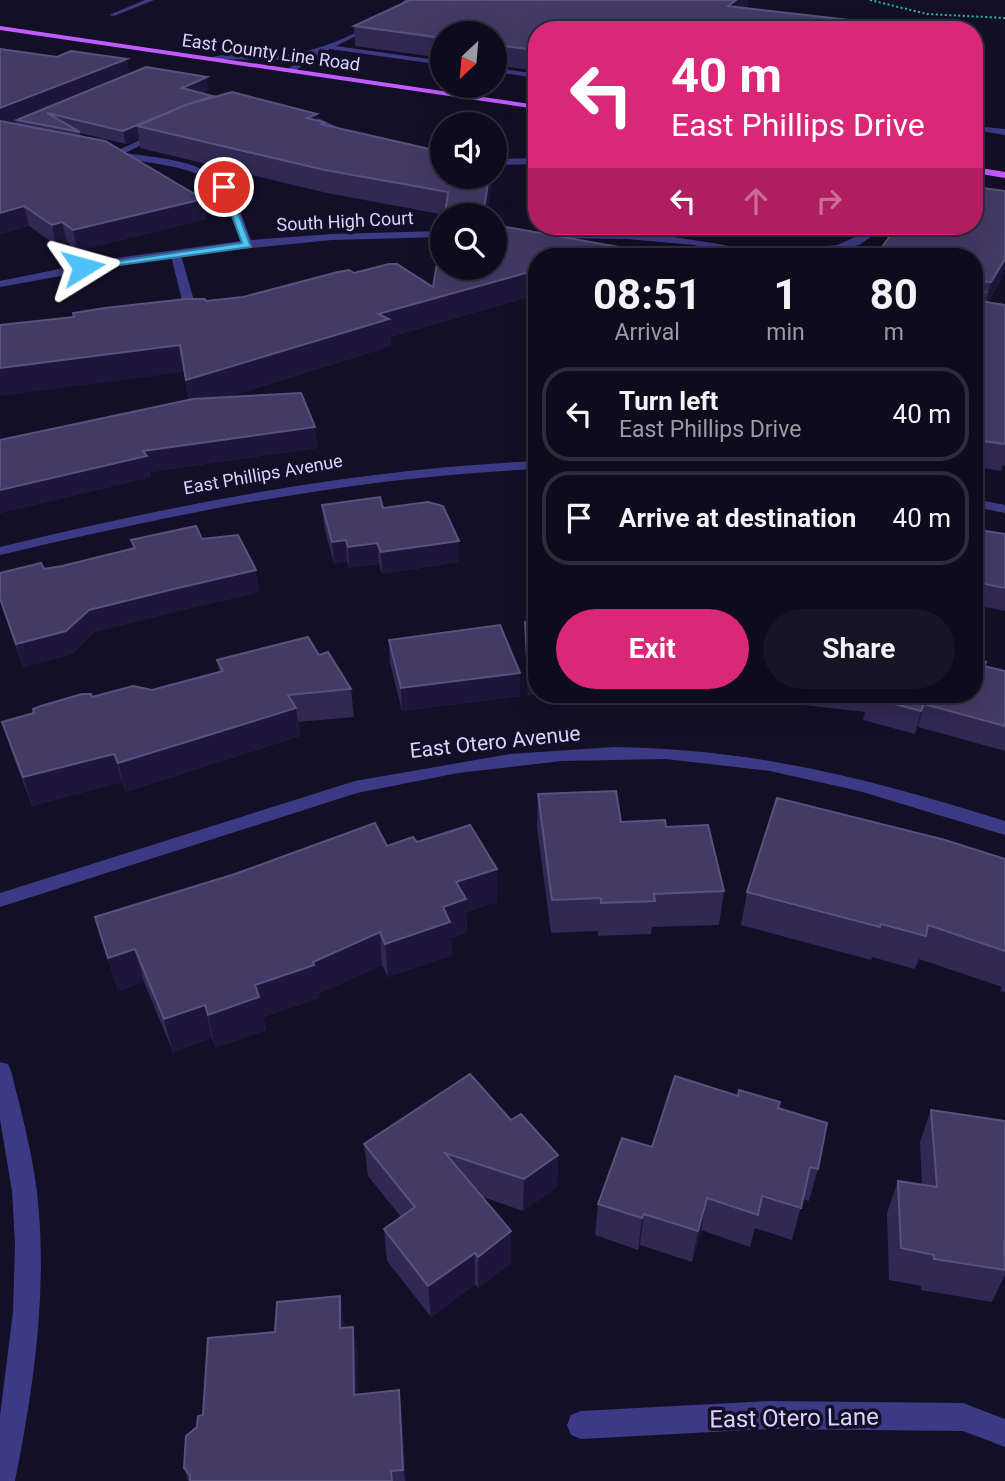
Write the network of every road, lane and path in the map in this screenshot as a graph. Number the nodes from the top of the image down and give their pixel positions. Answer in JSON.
{"nodes":[{"id":1,"x":409,"y":0,"type":"edge"},
{"id":2,"x":870,"y":0,"type":"edge"},
{"id":3,"x":154,"y":3,"type":"edge"},
{"id":4,"x":135,"y":14,"type":"dead end"},
{"id":5,"x":112,"y":15,"type":"dead end"},
{"id":6,"x":1005,"y":18,"type":"edge"},
{"id":7,"x":0,"y":28,"type":"edge"},
{"id":8,"x":329,"y":47,"type":"junction"},
{"id":9,"x":212,"y":59,"type":"junction"},
{"id":10,"x":430,"y":61,"type":"edge"},
{"id":11,"x":291,"y":71,"type":"junction"},
{"id":12,"x":508,"y":72,"type":"edge"},
{"id":13,"x":528,"y":75,"type":"edge"},
{"id":14,"x":528,"y":106,"type":"edge"},
{"id":15,"x":284,"y":108,"type":"edge"},
{"id":16,"x":172,"y":128,"type":"edge"},
{"id":17,"x":983,"y":129,"type":"edge"},
{"id":18,"x":1005,"y":132,"type":"edge"},
{"id":19,"x":361,"y":141,"type":"edge"},
{"id":20,"x":103,"y":152,"type":"edge"},
{"id":21,"x":115,"y":155,"type":"junction"},
{"id":22,"x":528,"y":161,"type":"edge"},
{"id":23,"x":507,"y":162,"type":"edge"},
{"id":24,"x":983,"y":171,"type":"edge"},
{"id":25,"x":1005,"y":174,"type":"edge"},
{"id":26,"x":430,"y":234,"type":"edge"},
{"id":27,"x":507,"y":234,"type":"edge"},
{"id":28,"x":867,"y":235,"type":"edge"},
{"id":29,"x":248,"y":245,"type":"junction"},
{"id":30,"x":719,"y":248,"type":"edge"},
{"id":31,"x":833,"y":248,"type":"edge"},
{"id":32,"x":176,"y":254,"type":"junction"},
{"id":33,"x":0,"y":270,"type":"edge"},
{"id":34,"x":5,"y":283,"type":"edge"},
{"id":35,"x":190,"y":308,"type":"edge"},
{"id":36,"x":528,"y":465,"type":"edge"},
{"id":37,"x":983,"y":505,"type":"edge"},
{"id":38,"x":1005,"y":509,"type":"edge"},
{"id":39,"x":0,"y":551,"type":"edge"},
{"id":40,"x":1005,"y":828,"type":"edge"},
{"id":41,"x":0,"y":900,"type":"edge"},
{"id":42,"x":0,"y":1071,"type":"edge"},
{"id":43,"x":581,"y":1425,"type":"dead end"},
{"id":44,"x":1005,"y":1433,"type":"edge"},
{"id":45,"x":1,"y":1481,"type":"edge"}],
"edges":[{"from":1,"to":8,"type":"street"},
{"from":2,"to":6,"type":"path"},
{"from":3,"to":4,"type":"street"},
{"from":3,"to":5,"type":"street"},
{"from":7,"to":9,"type":"main road","name":"East County Line Road"},
{"from":8,"to":9,"type":"street"},
{"from":8,"to":10,"type":"street"},
{"from":8,"to":11,"type":"street"},
{"from":9,"to":11,"type":"main road","name":"East County Line Road"},
{"from":11,"to":14,"type":"main road","name":"East County Line Road"},
{"from":12,"to":13,"type":"street"},
{"from":15,"to":19,"type":"street"},
{"from":16,"to":21,"type":"street"},
{"from":17,"to":18,"type":"street"},
{"from":20,"to":21,"type":"street"},
{"from":21,"to":29,"type":"street"},
{"from":22,"to":23,"type":"street"},
{"from":24,"to":25,"type":"main road"},
{"from":26,"to":29,"type":"street","name":"South High Court"},
{"from":27,"to":30,"type":"street"},
{"from":28,"to":31,"type":"street"},
{"from":29,"to":32,"type":"street","name":"South High Court"},
{"from":32,"to":34,"type":"street","name":"South High Court"},
{"from":32,"to":35,"type":"street"},
{"from":33,"to":34,"type":"street"},
{"from":36,"to":39,"type":"street","name":"East Phillips Avenue"},
{"from":37,"to":38,"type":"street"},
{"from":40,"to":41,"type":"street","name":"East Otero Avenue"},
{"from":42,"to":45,"type":"street"},
{"from":43,"to":44,"type":"street","name":"East Otero Lane"}]}
